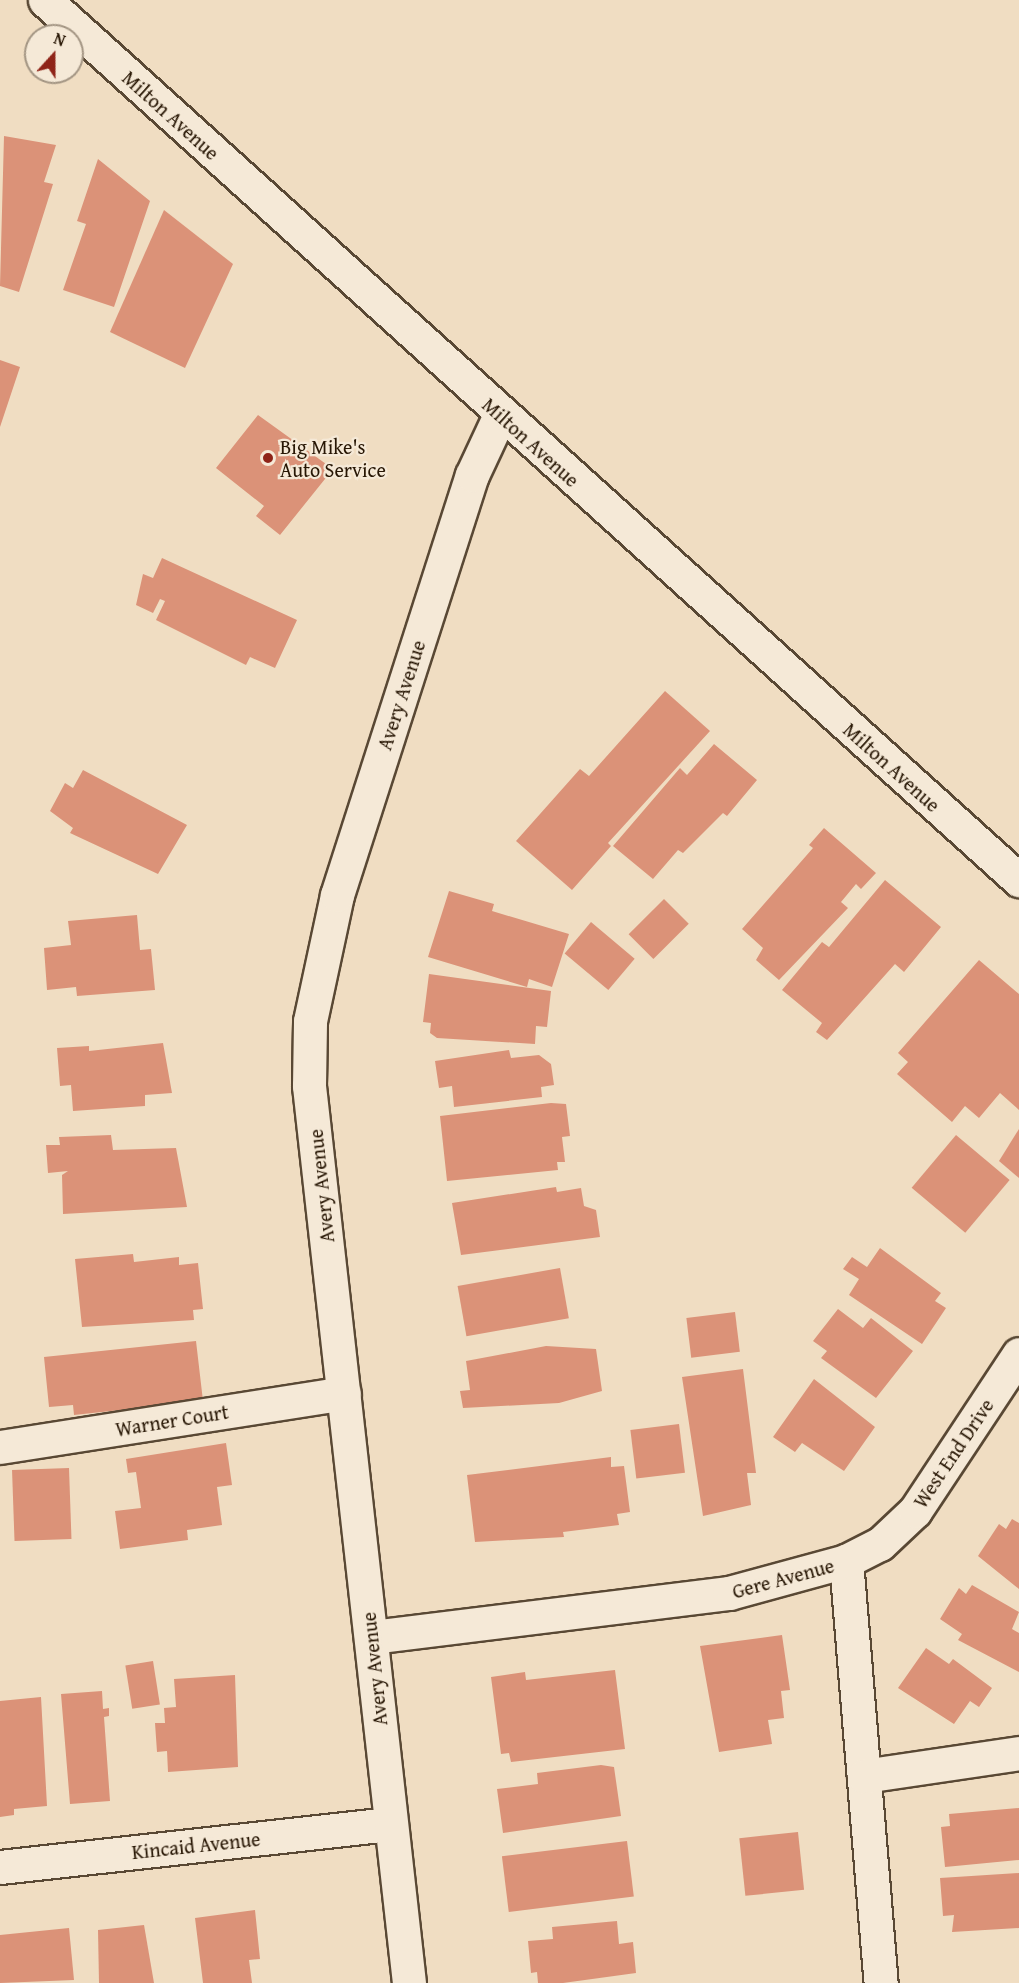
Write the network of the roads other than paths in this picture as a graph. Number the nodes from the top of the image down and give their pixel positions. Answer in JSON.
{"nodes":[{"id":1,"x":45,"y":0,"type":"edge"},
{"id":2,"x":500,"y":415,"type":"junction"},
{"id":3,"x":1019,"y":880,"type":"edge"},
{"id":4,"x":1019,"y":1354,"type":"edge"},
{"id":5,"x":344,"y":1393,"type":"junction"},
{"id":6,"x":0,"y":1447,"type":"edge"},
{"id":7,"x":846,"y":1561,"type":"junction"},
{"id":8,"x":371,"y":1637,"type":"junction"},
{"id":9,"x":1019,"y":1753,"type":"edge"},
{"id":10,"x":864,"y":1776,"type":"junction"},
{"id":11,"x":391,"y":1824,"type":"junction"},
{"id":12,"x":0,"y":1867,"type":"edge"},
{"id":13,"x":409,"y":1983,"type":"edge"},
{"id":14,"x":881,"y":1983,"type":"edge"}],
"edges":[{"from":1,"to":2,"type":"street","name":"Milton Avenue"},
{"from":2,"to":3,"type":"street","name":"Milton Avenue"},
{"from":2,"to":5,"type":"street","name":"Avery Avenue"},
{"from":4,"to":7,"type":"street","name":"West End Drive"},
{"from":5,"to":6,"type":"street","name":"Warner Court"},
{"from":5,"to":8,"type":"street","name":"Avery Avenue"},
{"from":7,"to":8,"type":"street","name":"Gere Avenue"},
{"from":7,"to":10,"type":"street","name":"Gere Avenue"},
{"from":8,"to":11,"type":"street","name":"Avery Avenue"},
{"from":9,"to":10,"type":"street"},
{"from":10,"to":14,"type":"street","name":"Gere Avenue"},
{"from":11,"to":12,"type":"street","name":"Kincaid Avenue"},
{"from":11,"to":13,"type":"street","name":"Avery Avenue"}]}
